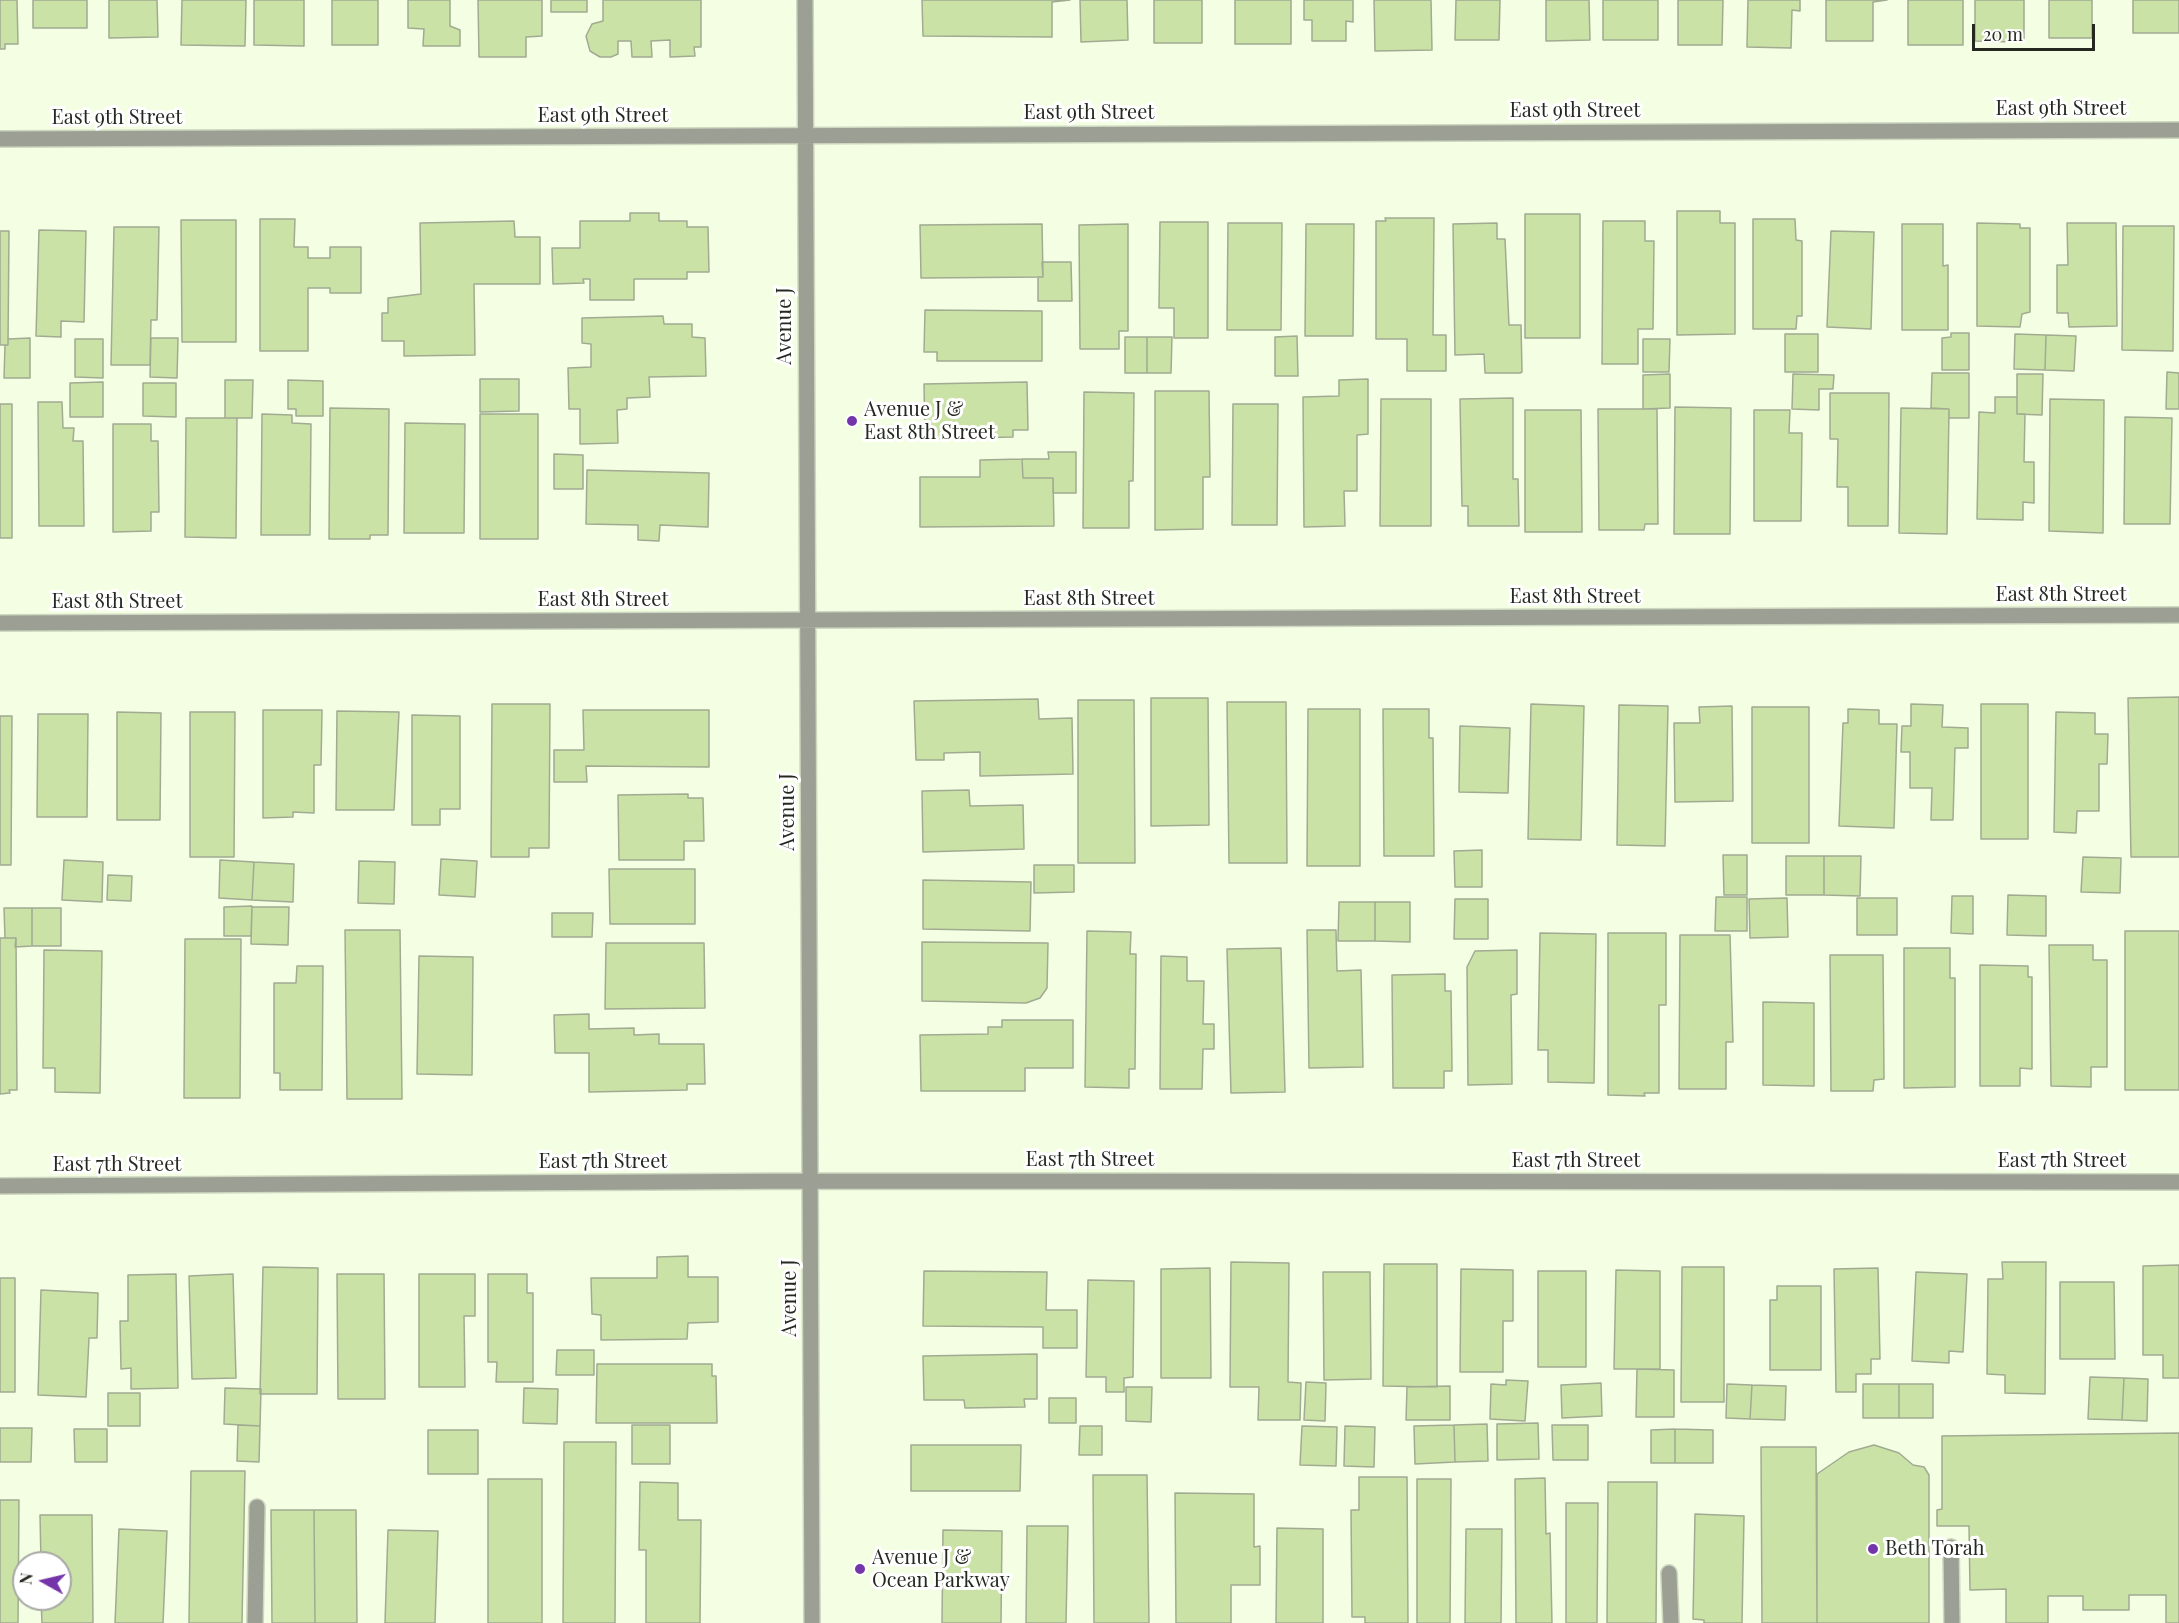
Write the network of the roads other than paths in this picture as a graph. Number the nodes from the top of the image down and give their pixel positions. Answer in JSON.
{"nodes":[{"id":1,"x":805,"y":0,"type":"edge"},
{"id":2,"x":2179,"y":130,"type":"edge"},
{"id":3,"x":806,"y":136,"type":"junction"},
{"id":4,"x":0,"y":139,"type":"edge"},
{"id":5,"x":2179,"y":615,"type":"edge"},
{"id":6,"x":807,"y":620,"type":"junction"},
{"id":7,"x":0,"y":623,"type":"edge"},
{"id":8,"x":810,"y":1181,"type":"junction"},
{"id":9,"x":2179,"y":1182,"type":"edge"},
{"id":10,"x":0,"y":1186,"type":"edge"},
{"id":11,"x":257,"y":1507,"type":"dead end"},
{"id":12,"x":1951,"y":1547,"type":"dead end"},
{"id":13,"x":1669,"y":1573,"type":"dead end"},
{"id":14,"x":255,"y":1623,"type":"edge"},
{"id":15,"x":812,"y":1623,"type":"edge"},
{"id":16,"x":1671,"y":1623,"type":"edge"},
{"id":17,"x":1952,"y":1623,"type":"edge"}],
"edges":[{"from":1,"to":3,"type":"street","name":"Avenue J"},
{"from":2,"to":3,"type":"street","name":"East 9th Street"},
{"from":3,"to":4,"type":"street","name":"East 9th Street"},
{"from":3,"to":6,"type":"street","name":"Avenue J"},
{"from":5,"to":6,"type":"street","name":"East 8th Street"},
{"from":6,"to":7,"type":"street","name":"East 8th Street"},
{"from":6,"to":8,"type":"street","name":"Avenue J"},
{"from":8,"to":9,"type":"street","name":"East 7th Street"},
{"from":8,"to":10,"type":"street","name":"East 7th Street"},
{"from":8,"to":15,"type":"street","name":"Avenue J"},
{"from":11,"to":14,"type":"street"},
{"from":12,"to":17,"type":"street"},
{"from":13,"to":16,"type":"street"}]}
